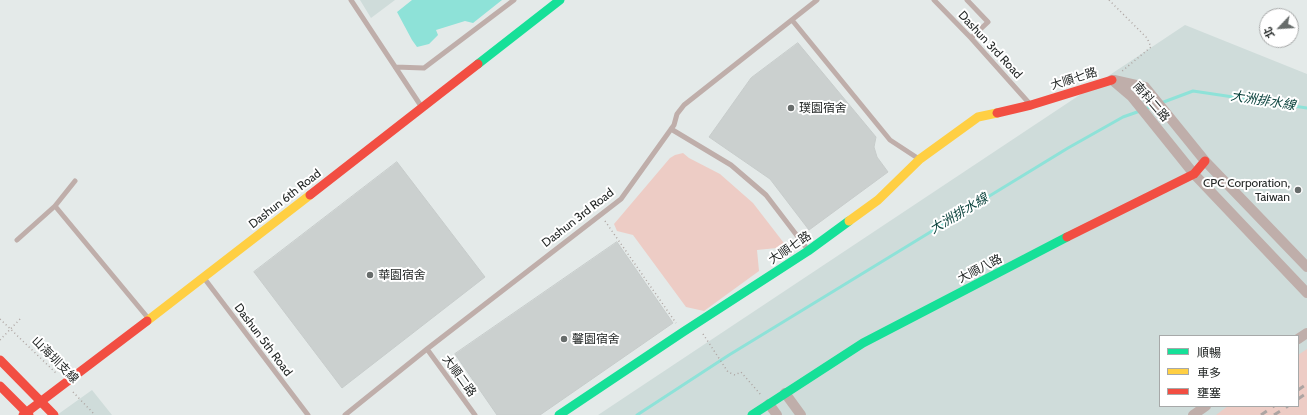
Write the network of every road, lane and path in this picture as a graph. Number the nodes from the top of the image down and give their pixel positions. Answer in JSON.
{"nodes":[{"id":1,"x":351,"y":0,"type":"edge"},
{"id":2,"x":514,"y":0,"type":"edge"},
{"id":3,"x":560,"y":0,"type":"edge"},
{"id":4,"x":817,"y":0,"type":"edge"},
{"id":5,"x":934,"y":0,"type":"edge"},
{"id":6,"x":967,"y":0,"type":"edge"},
{"id":7,"x":1109,"y":0,"type":"edge"},
{"id":8,"x":792,"y":20,"type":"junction"},
{"id":9,"x":971,"y":38,"type":"junction"},
{"id":10,"x":395,"y":67,"type":"junction"},
{"id":11,"x":1112,"y":80,"type":"junction"},
{"id":12,"x":1031,"y":105,"type":"junction"},
{"id":13,"x":421,"y":107,"type":"junction"},
{"id":14,"x":671,"y":129,"type":"junction"},
{"id":15,"x":920,"y":159,"type":"junction"},
{"id":16,"x":1205,"y":161,"type":"junction"},
{"id":17,"x":1194,"y":174,"type":"junction"},
{"id":18,"x":74,"y":181,"type":"dead end"},
{"id":19,"x":55,"y":206,"type":"junction"},
{"id":20,"x":600,"y":214,"type":"junction"},
{"id":21,"x":17,"y":240,"type":"dead end"},
{"id":22,"x":808,"y":251,"type":"junction"},
{"id":23,"x":1307,"y":267,"type":"edge"},
{"id":24,"x":203,"y":278,"type":"junction"},
{"id":25,"x":1307,"y":293,"type":"edge"},
{"id":26,"x":21,"y":318,"type":"dead end"},
{"id":27,"x":0,"y":319,"type":"edge"},
{"id":28,"x":148,"y":319,"type":"junction"},
{"id":29,"x":682,"y":332,"type":"junction"},
{"id":30,"x":701,"y":332,"type":"dead end"},
{"id":31,"x":0,"y":340,"type":"edge"},
{"id":32,"x":427,"y":349,"type":"junction"},
{"id":33,"x":0,"y":360,"type":"edge"},
{"id":34,"x":61,"y":379,"type":"dead end"},
{"id":35,"x":0,"y":386,"type":"edge"},
{"id":36,"x":72,"y":390,"type":"dead end"},
{"id":37,"x":785,"y":393,"type":"junction"},
{"id":38,"x":41,"y":402,"type":"junction"},
{"id":39,"x":769,"y":404,"type":"junction"},
{"id":40,"x":1205,"y":407,"type":"edge"},
{"id":41,"x":26,"y":414,"type":"edge"},
{"id":42,"x":54,"y":415,"type":"edge"},
{"id":43,"x":95,"y":415,"type":"edge"},
{"id":44,"x":308,"y":415,"type":"edge"},
{"id":45,"x":345,"y":415,"type":"edge"},
{"id":46,"x":475,"y":415,"type":"edge"},
{"id":47,"x":559,"y":415,"type":"edge"},
{"id":48,"x":752,"y":415,"type":"edge"},
{"id":49,"x":778,"y":415,"type":"edge"},
{"id":50,"x":801,"y":415,"type":"edge"},
{"id":51,"x":1194,"y":415,"type":"edge"}],
"edges":[{"from":1,"to":10,"type":"lane"},
{"from":2,"to":10,"type":"lane"},
{"from":3,"to":13,"type":"street","name":"Dashun 6th Road"},
{"from":4,"to":8,"type":"lane","name":"Dashun 3rd Road"},
{"from":5,"to":9,"type":"lane","name":"Dashun 3rd Road"},
{"from":6,"to":9,"type":"lane"},
{"from":7,"to":11,"type":"path"},
{"from":8,"to":14,"type":"lane","name":"Dashun 3rd Road"},
{"from":8,"to":15,"type":"lane"},
{"from":9,"to":12,"type":"lane","name":"Dashun 3rd Road"},
{"from":10,"to":13,"type":"lane"},
{"from":11,"to":12,"type":"street","name":"大順七路"},
{"from":11,"to":16,"type":"street","name":"南科二路"},
{"from":11,"to":17,"type":"street","name":"南科二路"},
{"from":12,"to":15,"type":"street","name":"大順七路"},
{"from":13,"to":24,"type":"street","name":"Dashun 6th Road"},
{"from":14,"to":20,"type":"lane","name":"Dashun 3rd Road"},
{"from":14,"to":22,"type":"lane"},
{"from":15,"to":22,"type":"street","name":"大順七路"},
{"from":16,"to":17,"type":"street","name":"大順八路"},
{"from":16,"to":23,"type":"street","name":"南科二路"},
{"from":17,"to":25,"type":"street","name":"南科二路"},
{"from":17,"to":37,"type":"street","name":"大順八路"},
{"from":18,"to":19,"type":"lane"},
{"from":19,"to":21,"type":"lane"},
{"from":19,"to":28,"type":"lane"},
{"from":20,"to":29,"type":"path"},
{"from":20,"to":32,"type":"lane","name":"Dashun 3rd Road"},
{"from":22,"to":29,"type":"street","name":"大順七路"},
{"from":24,"to":28,"type":"street","name":"Dashun 6th Road"},
{"from":24,"to":44,"type":"lane","name":"Dashun 5th Road"},
{"from":26,"to":31,"type":"path","bridge":true},
{"from":27,"to":34,"type":"path","name":"山海圳支線"},
{"from":28,"to":38,"type":"street","name":"Dashun 6th Road"},
{"from":29,"to":47,"type":"street","name":"大順七路"},
{"from":30,"to":39,"type":"path"},
{"from":32,"to":45,"type":"lane","name":"Dashun 3rd Road"},
{"from":32,"to":46,"type":"lane","name":"大順二路"},
{"from":33,"to":38,"type":"street"},
{"from":35,"to":41,"type":"street"},
{"from":36,"to":43,"type":"path","name":"山海圳支線"},
{"from":37,"to":39,"type":"street","name":"大順八路"},
{"from":37,"to":50,"type":"street"},
{"from":38,"to":41,"type":"street","name":"Dashun 6th Road"},
{"from":38,"to":42,"type":"street"},
{"from":39,"to":48,"type":"street","name":"大順八路"},
{"from":39,"to":49,"type":"street"},
{"from":40,"to":51,"type":"street"}]}
